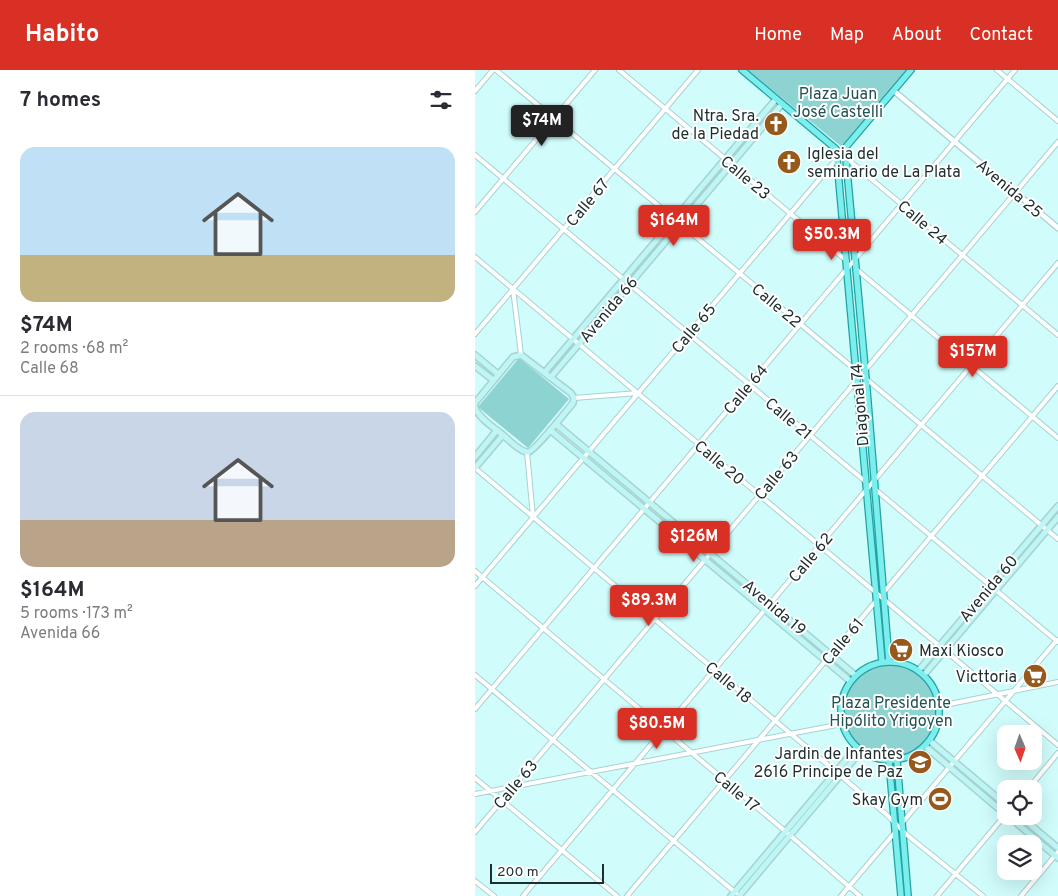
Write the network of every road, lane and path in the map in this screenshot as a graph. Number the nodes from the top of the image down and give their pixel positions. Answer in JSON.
{"nodes":[{"id":1,"x":495,"y":70,"type":"edge"},
{"id":2,"x":595,"y":70,"type":"edge"},
{"id":3,"x":619,"y":70,"type":"edge"},
{"id":4,"x":698,"y":70,"type":"edge"},
{"id":5,"x":742,"y":70,"type":"edge"},
{"id":6,"x":911,"y":70,"type":"edge"},
{"id":7,"x":997,"y":70,"type":"edge"},
{"id":8,"x":1015,"y":70,"type":"edge"},
{"id":9,"x":1007,"y":79,"type":"junction"},
{"id":10,"x":475,"y":91,"type":"edge"},
{"id":11,"x":893,"y":91,"type":"junction"},
{"id":12,"x":776,"y":99,"type":"junction"},
{"id":13,"x":782,"y":104,"type":"junction"},
{"id":14,"x":665,"y":109,"type":"junction"},
{"id":15,"x":554,"y":118,"type":"junction"},
{"id":16,"x":1058,"y":121,"type":"edge"},
{"id":17,"x":954,"y":142,"type":"junction"},
{"id":18,"x":1058,"y":142,"type":"edge"},
{"id":19,"x":841,"y":153,"type":"junction"},
{"id":20,"x":475,"y":155,"type":"edge"},
{"id":21,"x":725,"y":159,"type":"junction"},
{"id":22,"x":731,"y":164,"type":"junction"},
{"id":23,"x":615,"y":169,"type":"junction"},
{"id":24,"x":504,"y":178,"type":"junction"},
{"id":25,"x":1015,"y":192,"type":"junction"},
{"id":26,"x":902,"y":204,"type":"junction"},
{"id":27,"x":475,"y":212,"type":"edge"},
{"id":28,"x":790,"y":213,"type":"junction"},
{"id":29,"x":675,"y":219,"type":"junction"},
{"id":30,"x":680,"y":224,"type":"junction"},
{"id":31,"x":1058,"y":228,"type":"edge"},
{"id":32,"x":564,"y":229,"type":"junction"},
{"id":33,"x":962,"y":255,"type":"junction"},
{"id":34,"x":475,"y":257,"type":"edge"},
{"id":35,"x":1058,"y":263,"type":"edge"},
{"id":36,"x":851,"y":264,"type":"junction"},
{"id":37,"x":739,"y":273,"type":"junction"},
{"id":38,"x":624,"y":279,"type":"junction"},
{"id":39,"x":629,"y":284,"type":"junction"},
{"id":40,"x":513,"y":289,"type":"junction"},
{"id":41,"x":1022,"y":305,"type":"junction"},
{"id":42,"x":911,"y":315,"type":"junction"},
{"id":43,"x":800,"y":324,"type":"junction"},
{"id":44,"x":689,"y":333,"type":"junction"},
{"id":45,"x":475,"y":334,"type":"edge"},
{"id":46,"x":1058,"y":335,"type":"edge"},
{"id":47,"x":573,"y":339,"type":"junction"},
{"id":48,"x":579,"y":344,"type":"junction"},
{"id":49,"x":475,"y":355,"type":"edge"},
{"id":50,"x":521,"y":355,"type":"junction"},
{"id":51,"x":971,"y":365,"type":"junction"},
{"id":52,"x":475,"y":366,"type":"edge"},
{"id":53,"x":545,"y":372,"type":"junction"},
{"id":54,"x":498,"y":374,"type":"junction"},
{"id":55,"x":861,"y":374,"type":"junction"},
{"id":56,"x":551,"y":377,"type":"junction"},
{"id":57,"x":493,"y":380,"type":"junction"},
{"id":58,"x":749,"y":384,"type":"junction"},
{"id":59,"x":1058,"y":386,"type":"edge"},
{"id":60,"x":638,"y":393,"type":"junction"},
{"id":61,"x":574,"y":398,"type":"junction"},
{"id":62,"x":475,"y":407,"type":"edge"},
{"id":63,"x":1032,"y":416,"type":"junction"},
{"id":64,"x":556,"y":424,"type":"junction"},
{"id":65,"x":922,"y":424,"type":"junction"},
{"id":66,"x":497,"y":430,"type":"junction"},
{"id":67,"x":550,"y":430,"type":"junction"},
{"id":68,"x":503,"y":435,"type":"junction"},
{"id":69,"x":810,"y":435,"type":"junction"},
{"id":70,"x":1058,"y":438,"type":"edge"},
{"id":71,"x":699,"y":444,"type":"junction"},
{"id":72,"x":527,"y":452,"type":"junction"},
{"id":73,"x":589,"y":452,"type":"junction"},
{"id":74,"x":475,"y":457,"type":"edge"},
{"id":75,"x":583,"y":458,"type":"junction"},
{"id":76,"x":475,"y":468,"type":"edge"},
{"id":77,"x":982,"y":475,"type":"junction"},
{"id":78,"x":871,"y":485,"type":"junction"},
{"id":79,"x":759,"y":495,"type":"junction"},
{"id":80,"x":649,"y":502,"type":"junction"},
{"id":81,"x":1058,"y":506,"type":"edge"},
{"id":82,"x":644,"y":509,"type":"junction"},
{"id":83,"x":533,"y":517,"type":"junction"},
{"id":84,"x":1058,"y":517,"type":"edge"},
{"id":85,"x":1041,"y":525,"type":"junction"},
{"id":86,"x":1047,"y":530,"type":"junction"},
{"id":87,"x":931,"y":536,"type":"junction"},
{"id":88,"x":1058,"y":539,"type":"edge"},
{"id":89,"x":819,"y":545,"type":"junction"},
{"id":90,"x":710,"y":553,"type":"junction"},
{"id":91,"x":705,"y":560,"type":"junction"},
{"id":92,"x":594,"y":568,"type":"junction"},
{"id":93,"x":475,"y":572,"type":"edge"},
{"id":94,"x":482,"y":578,"type":"junction"},
{"id":95,"x":475,"y":586,"type":"edge"},
{"id":96,"x":990,"y":586,"type":"junction"},
{"id":97,"x":996,"y":590,"type":"junction"},
{"id":98,"x":880,"y":596,"type":"junction"},
{"id":99,"x":770,"y":603,"type":"junction"},
{"id":100,"x":765,"y":610,"type":"junction"},
{"id":101,"x":655,"y":619,"type":"junction"},
{"id":102,"x":543,"y":628,"type":"junction"},
{"id":103,"x":1057,"y":640,"type":"edge"},
{"id":104,"x":939,"y":646,"type":"junction"},
{"id":105,"x":945,"y":651,"type":"junction"},
{"id":106,"x":831,"y":654,"type":"junction"},
{"id":107,"x":826,"y":661,"type":"junction"},
{"id":108,"x":886,"y":662,"type":"junction"},
{"id":109,"x":715,"y":669,"type":"junction"},
{"id":110,"x":919,"y":670,"type":"junction"},
{"id":111,"x":475,"y":675,"type":"edge"},
{"id":112,"x":855,"y":675,"type":"junction"},
{"id":113,"x":924,"y":675,"type":"junction"},
{"id":114,"x":604,"y":679,"type":"junction"},
{"id":115,"x":850,"y":681,"type":"junction"},
{"id":116,"x":1058,"y":682,"type":"edge"},
{"id":117,"x":492,"y":689,"type":"junction"},
{"id":118,"x":1014,"y":691,"type":"junction"},
{"id":119,"x":997,"y":694,"type":"junction"},
{"id":120,"x":1005,"y":701,"type":"junction"},
{"id":121,"x":940,"y":706,"type":"junction"},
{"id":122,"x":475,"y":709,"type":"edge"},
{"id":123,"x":775,"y":720,"type":"junction"},
{"id":124,"x":843,"y":724,"type":"junction"},
{"id":125,"x":664,"y":730,"type":"junction"},
{"id":126,"x":791,"y":734,"type":"junction"},
{"id":127,"x":553,"y":740,"type":"junction"},
{"id":128,"x":758,"y":740,"type":"junction"},
{"id":129,"x":930,"y":741,"type":"junction"},
{"id":130,"x":1058,"y":745,"type":"edge"},
{"id":131,"x":926,"y":747,"type":"junction"},
{"id":132,"x":858,"y":750,"type":"junction"},
{"id":133,"x":690,"y":753,"type":"junction"},
{"id":134,"x":1058,"y":753,"type":"edge"},
{"id":135,"x":897,"y":761,"type":"junction"},
{"id":136,"x":889,"y":762,"type":"junction"},
{"id":137,"x":954,"y":762,"type":"junction"},
{"id":138,"x":636,"y":763,"type":"junction"},
{"id":139,"x":949,"y":767,"type":"junction"},
{"id":140,"x":590,"y":772,"type":"junction"},
{"id":141,"x":838,"y":774,"type":"junction"},
{"id":142,"x":475,"y":778,"type":"edge"},
{"id":143,"x":725,"y":780,"type":"junction"},
{"id":144,"x":1036,"y":780,"type":"edge"},
{"id":145,"x":513,"y":787,"type":"junction"},
{"id":146,"x":613,"y":790,"type":"junction"},
{"id":147,"x":491,"y":791,"type":"junction"},
{"id":148,"x":475,"y":794,"type":"edge"},
{"id":149,"x":997,"y":798,"type":"edge"},
{"id":150,"x":502,"y":800,"type":"junction"},
{"id":151,"x":997,"y":807,"type":"edge"},
{"id":152,"x":998,"y":825,"type":"edge"},
{"id":153,"x":1020,"y":825,"type":"edge"},
{"id":154,"x":1031,"y":825,"type":"edge"},
{"id":155,"x":899,"y":827,"type":"junction"},
{"id":156,"x":475,"y":832,"type":"edge"},
{"id":157,"x":787,"y":834,"type":"junction"},
{"id":158,"x":673,"y":841,"type":"junction"},
{"id":159,"x":1058,"y":848,"type":"edge"},
{"id":160,"x":562,"y":850,"type":"junction"},
{"id":161,"x":1057,"y":855,"type":"edge"},
{"id":162,"x":956,"y":873,"type":"junction"},
{"id":163,"x":475,"y":880,"type":"edge"},
{"id":164,"x":849,"y":886,"type":"junction"},
{"id":165,"x":736,"y":895,"type":"edge"},
{"id":166,"x":493,"y":896,"type":"edge"},
{"id":167,"x":523,"y":896,"type":"edge"},
{"id":168,"x":617,"y":896,"type":"edge"},
{"id":169,"x":627,"y":896,"type":"edge"},
{"id":170,"x":841,"y":896,"type":"edge"},
{"id":171,"x":860,"y":896,"type":"edge"},
{"id":172,"x":901,"y":896,"type":"edge"},
{"id":173,"x":908,"y":896,"type":"edge"},
{"id":174,"x":937,"y":896,"type":"edge"},
{"id":175,"x":983,"y":896,"type":"edge"},
{"id":176,"x":1021,"y":896,"type":"edge"}],
"edges":[{"from":1,"to":10,"type":"street"},
{"from":1,"to":15,"type":"street","name":"Calle 22"},
{"from":2,"to":15,"type":"street"},
{"from":3,"to":14,"type":"street","name":"Calle 23"},
{"from":4,"to":14,"type":"street","name":"Calle 67"},
{"from":5,"to":12,"type":"main road","name":"Calle 24"},
{"from":6,"to":11,"type":"main road","name":"Calle 65"},
{"from":7,"to":9,"type":"street"},
{"from":8,"to":9,"type":"street","name":"Calle 64"},
{"from":9,"to":16,"type":"street"},
{"from":9,"to":17,"type":"street","name":"Calle 64"},
{"from":11,"to":17,"type":"street","name":"Avenida 25"},
{"from":11,"to":19,"type":"main road","name":"Calle 65"},
{"from":12,"to":13,"type":"main road","name":"Calle 24"},
{"from":12,"to":21,"type":"main road","name":"Avenida 66"},
{"from":13,"to":19,"type":"main road","name":"Calle 24"},
{"from":13,"to":22,"type":"main road","name":"Avenida 66"},
{"from":14,"to":21,"type":"street","name":"Calle 23"},
{"from":14,"to":23,"type":"street","name":"Calle 67"},
{"from":15,"to":23,"type":"street","name":"Calle 22"},
{"from":15,"to":24,"type":"street"},
{"from":17,"to":25,"type":"street","name":"Avenida 25"},
{"from":17,"to":26,"type":"street","name":"Calle 64"},
{"from":18,"to":25,"type":"street","name":"Calle 63"},
{"from":19,"to":26,"type":"street","name":"Calle 24"},
{"from":19,"to":28,"type":"street","name":"Calle 65"},
{"from":19,"to":36,"type":"main road","name":"Diagonal 74"},
{"from":20,"to":24,"type":"street","name":"Calle 21"},
{"from":21,"to":22,"type":"street","name":"Calle 23"},
{"from":21,"to":29,"type":"main road","name":"Avenida 66"},
{"from":22,"to":28,"type":"street","name":"Calle 23"},
{"from":22,"to":30,"type":"main road","name":"Avenida 66"},
{"from":23,"to":29,"type":"street","name":"Calle 22"},
{"from":23,"to":32,"type":"street","name":"Calle 67"},
{"from":24,"to":27,"type":"street"},
{"from":24,"to":32,"type":"street","name":"Calle 21"},
{"from":25,"to":31,"type":"street","name":"Avenida 25"},
{"from":25,"to":33,"type":"street","name":"Calle 63"},
{"from":26,"to":33,"type":"street","name":"Calle 24"},
{"from":26,"to":36,"type":"street","name":"Calle 64"},
{"from":28,"to":36,"type":"street","name":"Calle 23"},
{"from":28,"to":37,"type":"street","name":"Calle 65"},
{"from":29,"to":30,"type":"street","name":"Calle 22"},
{"from":29,"to":38,"type":"main road","name":"Avenida 66"},
{"from":30,"to":37,"type":"street","name":"Calle 22"},
{"from":30,"to":39,"type":"main road","name":"Avenida 66"},
{"from":32,"to":38,"type":"street","name":"Calle 21"},
{"from":32,"to":40,"type":"street","name":"Calle 67"},
{"from":33,"to":41,"type":"street","name":"Calle 24"},
{"from":33,"to":42,"type":"street","name":"Calle 63"},
{"from":34,"to":40,"type":"street","name":"Calle 20"},
{"from":35,"to":41,"type":"street","name":"Calle 62"},
{"from":36,"to":42,"type":"street","name":"Calle 23"},
{"from":36,"to":43,"type":"street","name":"Calle 64"},
{"from":36,"to":55,"type":"main road","name":"Diagonal 74"},
{"from":37,"to":43,"type":"street","name":"Calle 22"},
{"from":37,"to":44,"type":"street","name":"Calle 65"},
{"from":38,"to":39,"type":"street","name":"Calle 21"},
{"from":38,"to":47,"type":"main road","name":"Avenida 66"},
{"from":39,"to":44,"type":"street","name":"Calle 21"},
{"from":39,"to":48,"type":"main road","name":"Avenida 66"},
{"from":40,"to":45,"type":"street","name":"Calle 67"},
{"from":40,"to":47,"type":"street","name":"Calle 20"},
{"from":40,"to":50,"type":"street"},
{"from":41,"to":46,"type":"street","name":"Calle 24"},
{"from":41,"to":51,"type":"street","name":"Calle 62"},
{"from":42,"to":51,"type":"street","name":"Calle 23"},
{"from":42,"to":55,"type":"street","name":"Calle 63"},
{"from":43,"to":55,"type":"street","name":"Calle 22"},
{"from":43,"to":58,"type":"street","name":"Calle 64"},
{"from":44,"to":58,"type":"street","name":"Calle 21"},
{"from":44,"to":60,"type":"street","name":"Calle 65"},
{"from":47,"to":48,"type":"street","name":"Calle 20"},
{"from":47,"to":53,"type":"main road","name":"Avenida 66"},
{"from":48,"to":56,"type":"main road","name":"Avenida 66"},
{"from":48,"to":60,"type":"street","name":"Calle 20"},
{"from":49,"to":54,"type":"main road"},
{"from":50,"to":53,"type":"main road"},
{"from":50,"to":54,"type":"main road"},
{"from":51,"to":63,"type":"street","name":"Calle 23"},
{"from":51,"to":65,"type":"street","name":"Calle 62"},
{"from":52,"to":57,"type":"main road"},
{"from":53,"to":56,"type":"main road"},
{"from":54,"to":57,"type":"main road"},
{"from":55,"to":65,"type":"street","name":"Calle 22"},
{"from":55,"to":69,"type":"street","name":"Calle 63"},
{"from":55,"to":78,"type":"main road","name":"Diagonal 74"},
{"from":55,"to":78,"type":"main road","name":"Diagonal 74"},
{"from":56,"to":61,"type":"main road"},
{"from":57,"to":62,"type":"main road"},
{"from":58,"to":69,"type":"street","name":"Calle 21"},
{"from":58,"to":71,"type":"street","name":"Calle 64"},
{"from":59,"to":63,"type":"street","name":"Calle 61"},
{"from":60,"to":61,"type":"street"},
{"from":60,"to":71,"type":"street","name":"Calle 20"},
{"from":60,"to":73,"type":"street","name":"Calle 65"},
{"from":61,"to":64,"type":"main road"},
{"from":62,"to":66,"type":"main road"},
{"from":63,"to":70,"type":"street","name":"Calle 23"},
{"from":63,"to":77,"type":"street","name":"Calle 61"},
{"from":64,"to":67,"type":"main road"},
{"from":64,"to":73,"type":"main road","name":"Avenida 19"},
{"from":65,"to":77,"type":"street","name":"Calle 22"},
{"from":65,"to":78,"type":"street","name":"Calle 62"},
{"from":66,"to":68,"type":"main road"},
{"from":66,"to":74,"type":"main road"},
{"from":67,"to":72,"type":"main road"},
{"from":67,"to":75,"type":"main road","name":"Avenida 19"},
{"from":68,"to":72,"type":"main road"},
{"from":68,"to":76,"type":"main road"},
{"from":69,"to":78,"type":"street","name":"Calle 21"},
{"from":69,"to":79,"type":"street","name":"Calle 63"},
{"from":71,"to":79,"type":"street","name":"Calle 20"},
{"from":71,"to":80,"type":"street","name":"Calle 64"},
{"from":72,"to":83,"type":"street"},
{"from":73,"to":75,"type":"street","name":"Calle 65"},
{"from":73,"to":80,"type":"main road","name":"Avenida 19"},
{"from":75,"to":82,"type":"main road","name":"Avenida 19"},
{"from":75,"to":83,"type":"street","name":"Calle 65"},
{"from":76,"to":83,"type":"street","name":"Calle 18"},
{"from":77,"to":85,"type":"street","name":"Calle 22"},
{"from":77,"to":87,"type":"street","name":"Calle 61"},
{"from":78,"to":87,"type":"street","name":"Calle 21"},
{"from":78,"to":89,"type":"street","name":"Calle 62"},
{"from":78,"to":98,"type":"main road","name":"Diagonal 74"},
{"from":79,"to":89,"type":"street","name":"Calle 20"},
{"from":79,"to":90,"type":"street","name":"Calle 63"},
{"from":80,"to":82,"type":"street","name":"Calle 64"},
{"from":80,"to":90,"type":"main road","name":"Avenida 19"},
{"from":81,"to":85,"type":"main road","name":"Avenida 60"},
{"from":82,"to":91,"type":"main road","name":"Avenida 19"},
{"from":82,"to":92,"type":"street","name":"Calle 64"},
{"from":83,"to":92,"type":"street","name":"Calle 18"},
{"from":83,"to":94,"type":"street","name":"Calle 65"},
{"from":84,"to":86,"type":"main road","name":"Avenida 60"},
{"from":85,"to":86,"type":"street","name":"Calle 22"},
{"from":85,"to":96,"type":"main road","name":"Avenida 60"},
{"from":86,"to":88,"type":"street","name":"Calle 22"},
{"from":86,"to":97,"type":"main road","name":"Avenida 60"},
{"from":87,"to":96,"type":"street","name":"Calle 21"},
{"from":87,"to":98,"type":"street","name":"Calle 61"},
{"from":89,"to":98,"type":"street","name":"Calle 20"},
{"from":89,"to":99,"type":"street","name":"Calle 62"},
{"from":90,"to":91,"type":"street","name":"Calle 63"},
{"from":90,"to":99,"type":"main road","name":"Avenida 19"},
{"from":91,"to":100,"type":"main road","name":"Avenida 19"},
{"from":91,"to":101,"type":"street","name":"Calle 63"},
{"from":92,"to":101,"type":"street","name":"Calle 18"},
{"from":92,"to":102,"type":"street","name":"Calle 64"},
{"from":93,"to":94,"type":"street","name":"Calle 17"},
{"from":94,"to":95,"type":"street","name":"Calle 65"},
{"from":94,"to":102,"type":"street","name":"Calle 17"},
{"from":96,"to":97,"type":"street","name":"Calle 21"},
{"from":96,"to":104,"type":"main road","name":"Avenida 60"},
{"from":97,"to":103,"type":"street","name":"Calle 21"},
{"from":97,"to":105,"type":"main road","name":"Avenida 60"},
{"from":98,"to":104,"type":"street","name":"Calle 20"},
{"from":98,"to":106,"type":"street","name":"Calle 61"},
{"from":98,"to":108,"type":"main road","name":"Diagonal 74"},
{"from":99,"to":100,"type":"street","name":"Calle 62"},
{"from":99,"to":106,"type":"main road","name":"Avenida 19"},
{"from":100,"to":107,"type":"main road","name":"Avenida 19"},
{"from":100,"to":109,"type":"street","name":"Calle 62"},
{"from":101,"to":109,"type":"street","name":"Calle 18"},
{"from":101,"to":114,"type":"street","name":"Calle 63"},
{"from":102,"to":114,"type":"street","name":"Calle 17"},
{"from":102,"to":117,"type":"street","name":"Calle 64"},
{"from":103,"to":118,"type":"street"},
{"from":104,"to":105,"type":"street","name":"Calle 20"},
{"from":104,"to":110,"type":"main road","name":"Avenida 60"},
{"from":105,"to":113,"type":"main road","name":"Avenida 60"},
{"from":105,"to":119,"type":"street","name":"Calle 20"},
{"from":106,"to":107,"type":"street","name":"Calle 61"},
{"from":106,"to":112,"type":"main road","name":"Avenida 19"},
{"from":107,"to":115,"type":"main road","name":"Avenida 19"},
{"from":107,"to":123,"type":"street","name":"Calle 61"},
{"from":108,"to":110,"type":"main road"},
{"from":108,"to":112,"type":"main road"},
{"from":109,"to":123,"type":"street","name":"Calle 18"},
{"from":109,"to":125,"type":"street","name":"Calle 62"},
{"from":110,"to":113,"type":"main road"},
{"from":111,"to":117,"type":"street"},
{"from":112,"to":115,"type":"main road"},
{"from":113,"to":121,"type":"main road"},
{"from":114,"to":125,"type":"street","name":"Calle 17"},
{"from":114,"to":127,"type":"street","name":"Calle 63"},
{"from":115,"to":124,"type":"main road"},
{"from":116,"to":118,"type":"street"},
{"from":117,"to":122,"type":"street","name":"Calle 64"},
{"from":117,"to":127,"type":"street"},
{"from":118,"to":119,"type":"street"},
{"from":118,"to":120,"type":"street"},
{"from":119,"to":120,"type":"street","name":"Calle 20"},
{"from":119,"to":121,"type":"street"},
{"from":120,"to":130,"type":"street","name":"Calle 20"},
{"from":120,"to":137,"type":"street"},
{"from":121,"to":129,"type":"main road"},
{"from":123,"to":126,"type":"street","name":"Calle 18"},
{"from":123,"to":128,"type":"street","name":"Calle 61"},
{"from":124,"to":126,"type":"street"},
{"from":124,"to":132,"type":"main road"},
{"from":125,"to":133,"type":"street","name":"Calle 17"},
{"from":125,"to":138,"type":"street","name":"Calle 62"},
{"from":126,"to":128,"type":"street"},
{"from":126,"to":141,"type":"street","name":"Calle 18"},
{"from":127,"to":140,"type":"street"},
{"from":127,"to":145,"type":"street","name":"Calle 63"},
{"from":128,"to":133,"type":"street"},
{"from":128,"to":143,"type":"street","name":"Calle 61"},
{"from":129,"to":131,"type":"main road"},
{"from":129,"to":137,"type":"main road"},
{"from":131,"to":135,"type":"main road"},
{"from":131,"to":139,"type":"main road"},
{"from":132,"to":136,"type":"main road"},
{"from":132,"to":141,"type":"main road"},
{"from":133,"to":138,"type":"street"},
{"from":133,"to":143,"type":"street","name":"Calle 17"},
{"from":134,"to":144,"type":"street"},
{"from":135,"to":136,"type":"main road"},
{"from":135,"to":155,"type":"main road"},
{"from":136,"to":155,"type":"main road"},
{"from":137,"to":139,"type":"street"},
{"from":137,"to":149,"type":"main road"},
{"from":138,"to":140,"type":"street"},
{"from":138,"to":146,"type":"street","name":"Calle 62"},
{"from":139,"to":151,"type":"main road"},
{"from":139,"to":155,"type":"street"},
{"from":140,"to":145,"type":"street"},
{"from":140,"to":146,"type":"street"},
{"from":141,"to":155,"type":"street","name":"Calle 18"},
{"from":141,"to":157,"type":"main road"},
{"from":142,"to":147,"type":"street"},
{"from":143,"to":157,"type":"street","name":"Calle 17"},
{"from":143,"to":158,"type":"street","name":"Calle 61"},
{"from":145,"to":147,"type":"street"},
{"from":145,"to":150,"type":"street","name":"Calle 63"},
{"from":146,"to":158,"type":"street"},
{"from":146,"to":160,"type":"street","name":"Calle 62"},
{"from":147,"to":148,"type":"street"},
{"from":147,"to":150,"type":"street"},
{"from":150,"to":156,"type":"street","name":"Calle 63"},
{"from":150,"to":160,"type":"street"},
{"from":152,"to":162,"type":"street"},
{"from":153,"to":161,"type":"main road"},
{"from":154,"to":159,"type":"main road"},
{"from":155,"to":162,"type":"street","name":"Calle 18"},
{"from":155,"to":164,"type":"street"},
{"from":155,"to":172,"type":"main road"},
{"from":155,"to":173,"type":"main road"},
{"from":157,"to":164,"type":"street","name":"Calle 17"},
{"from":157,"to":165,"type":"main road"},
{"from":158,"to":165,"type":"street"},
{"from":158,"to":169,"type":"street","name":"Calle 61"},
{"from":160,"to":167,"type":"street","name":"Calle 62"},
{"from":160,"to":168,"type":"street"},
{"from":161,"to":176,"type":"street"},
{"from":162,"to":174,"type":"street"},
{"from":162,"to":175,"type":"street","name":"Calle 18"},
{"from":163,"to":166,"type":"street"},
{"from":164,"to":170,"type":"street"},
{"from":164,"to":171,"type":"street","name":"Calle 17"}]}
